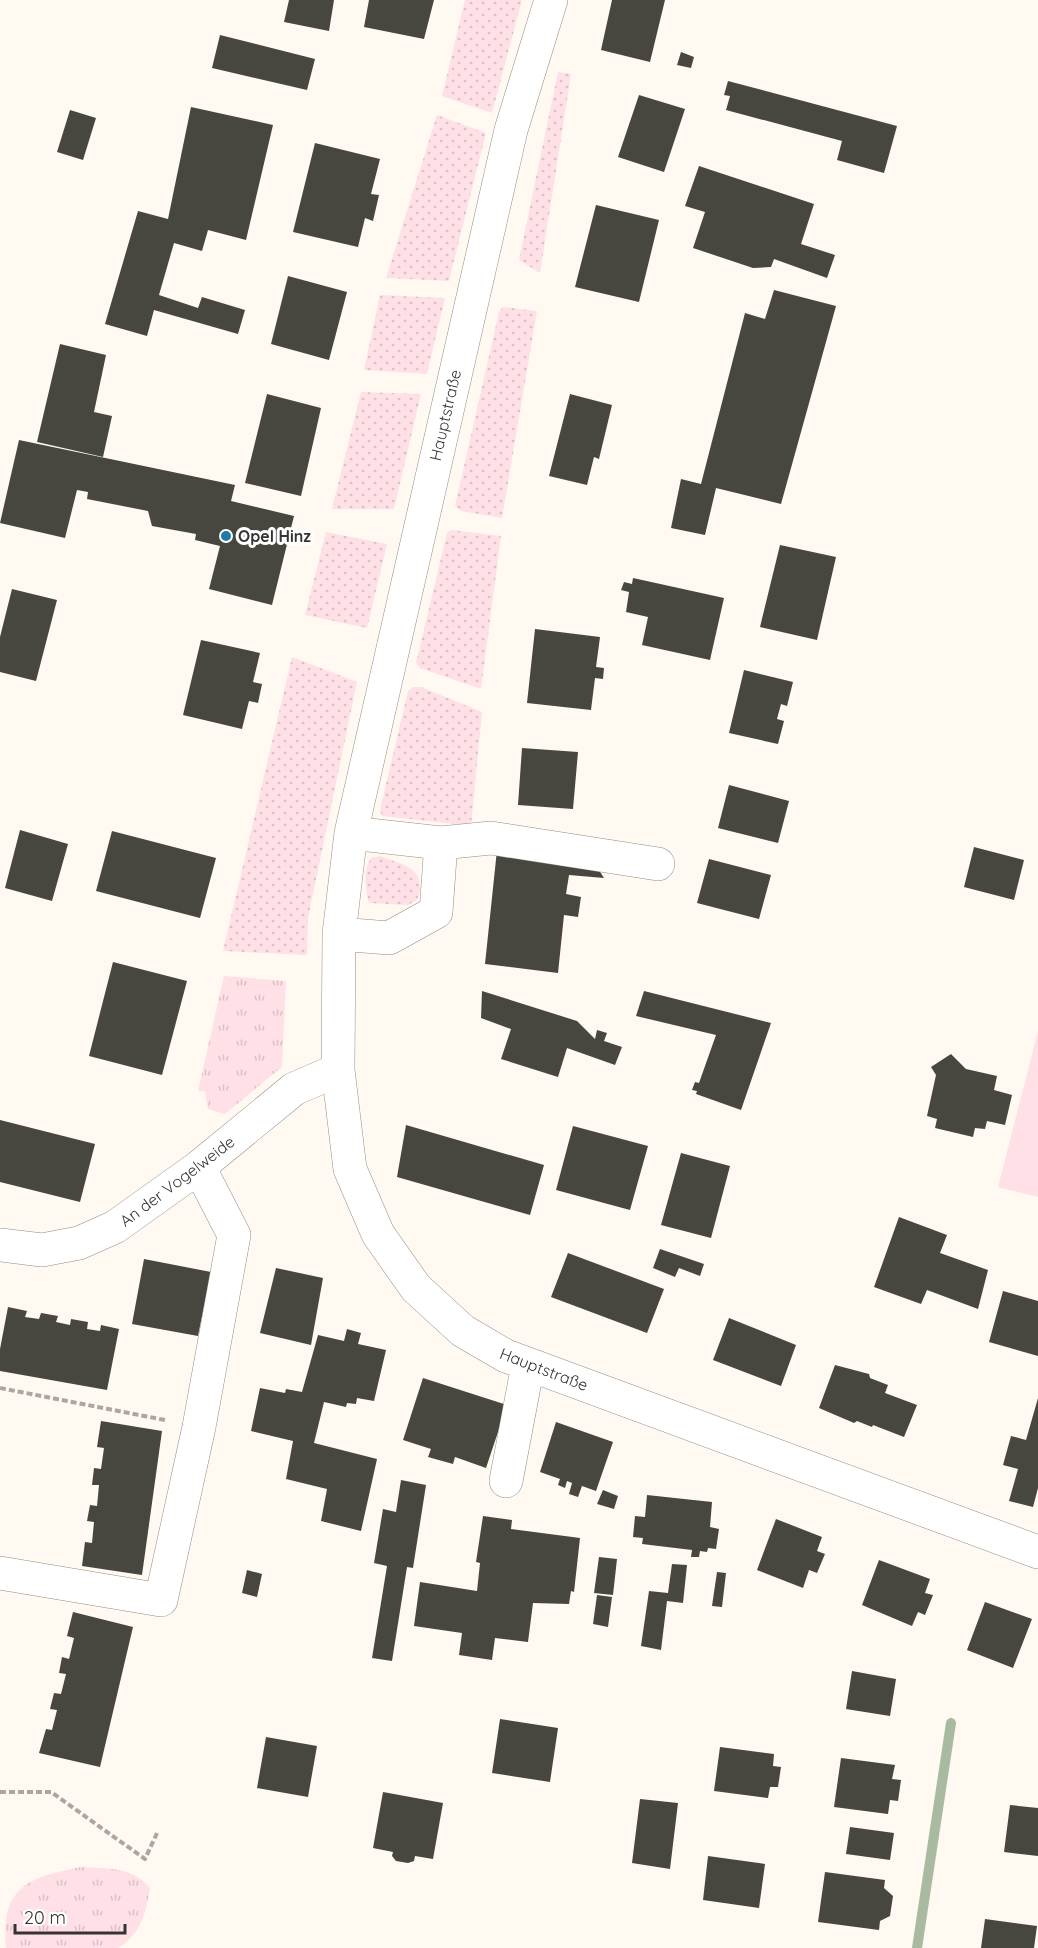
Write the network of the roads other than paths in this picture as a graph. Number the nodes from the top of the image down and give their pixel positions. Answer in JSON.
{"nodes":[{"id":1,"x":551,"y":0,"type":"edge"},
{"id":2,"x":351,"y":833,"type":"junction"},
{"id":3,"x":441,"y":843,"type":"junction"},
{"id":4,"x":657,"y":864,"type":"dead end"},
{"id":5,"x":339,"y":934,"type":"junction"},
{"id":6,"x":338,"y":1070,"type":"junction"},
{"id":7,"x":199,"y":1167,"type":"junction"},
{"id":8,"x":0,"y":1245,"type":"edge"},
{"id":9,"x":528,"y":1365,"type":"junction"},
{"id":10,"x":506,"y":1481,"type":"dead end"},
{"id":11,"x":1038,"y":1552,"type":"edge"},
{"id":12,"x":0,"y":1573,"type":"edge"}],
"edges":[{"from":1,"to":2,"type":"street","name":"Hauptstraße"},
{"from":2,"to":3,"type":"street"},
{"from":2,"to":5,"type":"street","name":"Hauptstraße"},
{"from":3,"to":4,"type":"street"},
{"from":3,"to":5,"type":"street"},
{"from":5,"to":6,"type":"street","name":"Hauptstraße"},
{"from":6,"to":7,"type":"street","name":"An der Vogelweide"},
{"from":6,"to":9,"type":"street","name":"Hauptstraße"},
{"from":7,"to":8,"type":"street","name":"An der Vogelweide"},
{"from":7,"to":12,"type":"street"},
{"from":9,"to":10,"type":"street"},
{"from":9,"to":11,"type":"street","name":"Hauptstraße"}]}
